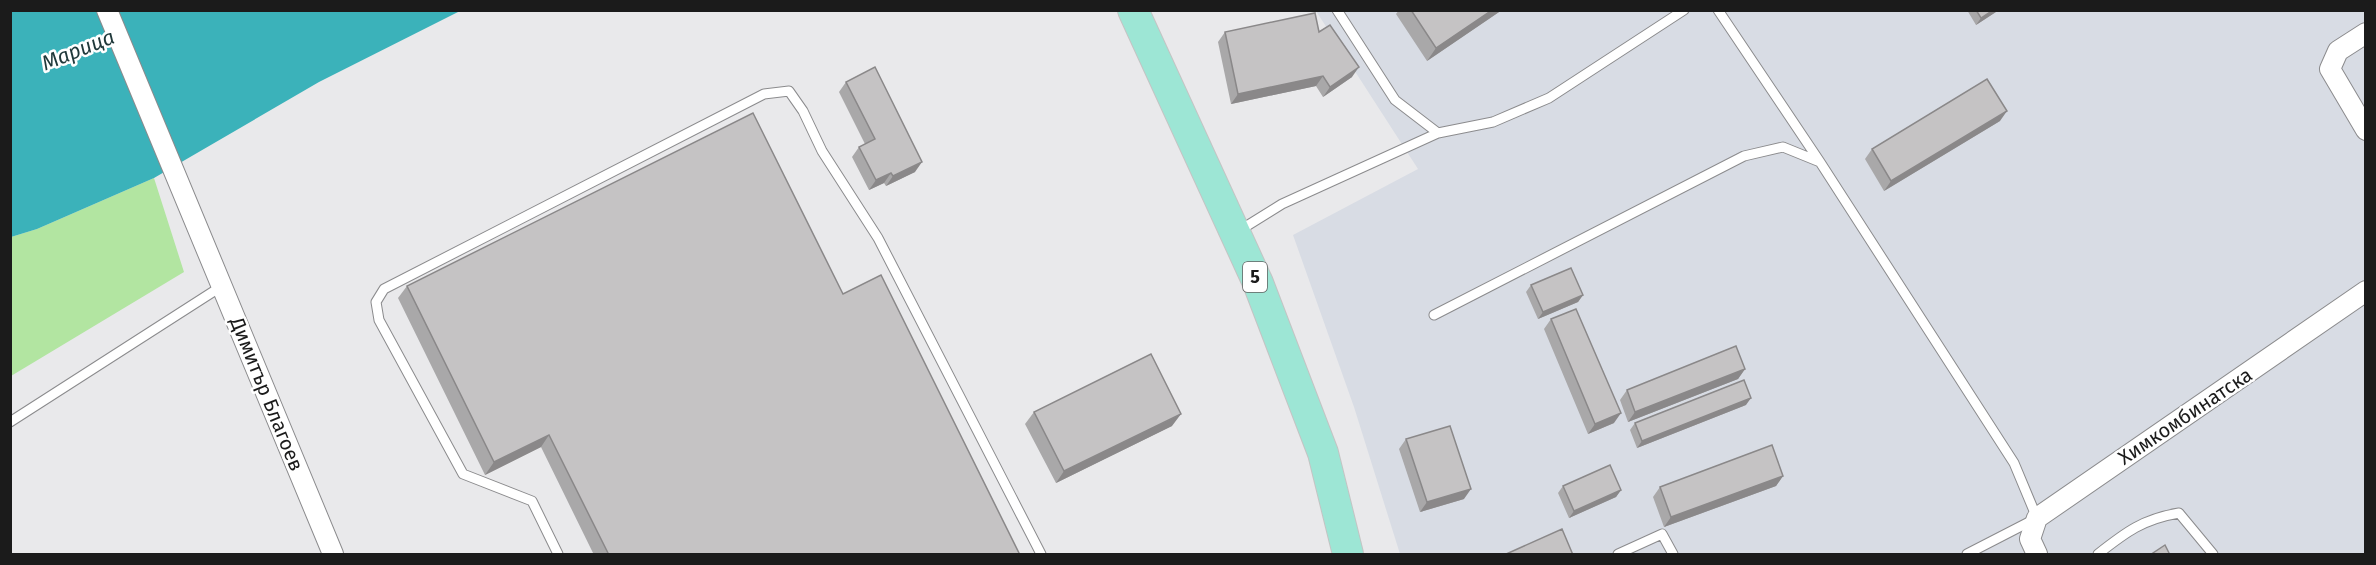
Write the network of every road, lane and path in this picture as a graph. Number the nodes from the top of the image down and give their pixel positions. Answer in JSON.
{"nodes":[{"id":1,"x":107,"y":10,"type":"edge"},
{"id":2,"x":1133,"y":10,"type":"edge"},
{"id":3,"x":1337,"y":10,"type":"edge"},
{"id":4,"x":1684,"y":10,"type":"edge"},
{"id":5,"x":1718,"y":10,"type":"edge"},
{"id":6,"x":2366,"y":33,"type":"edge"},
{"id":7,"x":2366,"y":130,"type":"edge"},
{"id":8,"x":1438,"y":133,"type":"junction"},
{"id":9,"x":1820,"y":162,"type":"junction"},
{"id":10,"x":1235,"y":233,"type":"junction"},
{"id":11,"x":222,"y":286,"type":"junction"},
{"id":12,"x":2366,"y":291,"type":"edge"},
{"id":13,"x":1434,"y":315,"type":"dead end"},
{"id":14,"x":10,"y":422,"type":"edge"},
{"id":15,"x":2037,"y":518,"type":"junction"},
{"id":16,"x":333,"y":555,"type":"edge"},
{"id":17,"x":558,"y":555,"type":"edge"},
{"id":18,"x":1041,"y":555,"type":"edge"},
{"id":19,"x":1348,"y":555,"type":"edge"},
{"id":20,"x":1618,"y":555,"type":"edge"},
{"id":21,"x":1672,"y":555,"type":"edge"},
{"id":22,"x":1967,"y":555,"type":"edge"},
{"id":23,"x":2037,"y":555,"type":"edge"},
{"id":24,"x":2098,"y":555,"type":"edge"},
{"id":25,"x":2213,"y":555,"type":"edge"}],
"edges":[{"from":1,"to":11,"type":"street","name":"Димитър Благоев"},
{"from":2,"to":10,"type":"main road","number":"5"},
{"from":3,"to":8,"type":"lane"},
{"from":4,"to":8,"type":"lane"},
{"from":5,"to":9,"type":"lane"},
{"from":6,"to":7,"type":"street"},
{"from":8,"to":10,"type":"lane"},
{"from":9,"to":13,"type":"lane"},
{"from":9,"to":15,"type":"lane"},
{"from":10,"to":19,"type":"main road","number":"5"},
{"from":11,"to":14,"type":"lane"},
{"from":11,"to":16,"type":"street","name":"Димитър Благоев"},
{"from":12,"to":15,"type":"street","name":"Химкомбинатска"},
{"from":15,"to":22,"type":"lane"},
{"from":15,"to":23,"type":"street"},
{"from":17,"to":18,"type":"lane"},
{"from":20,"to":21,"type":"lane"},
{"from":24,"to":25,"type":"lane"}]}
